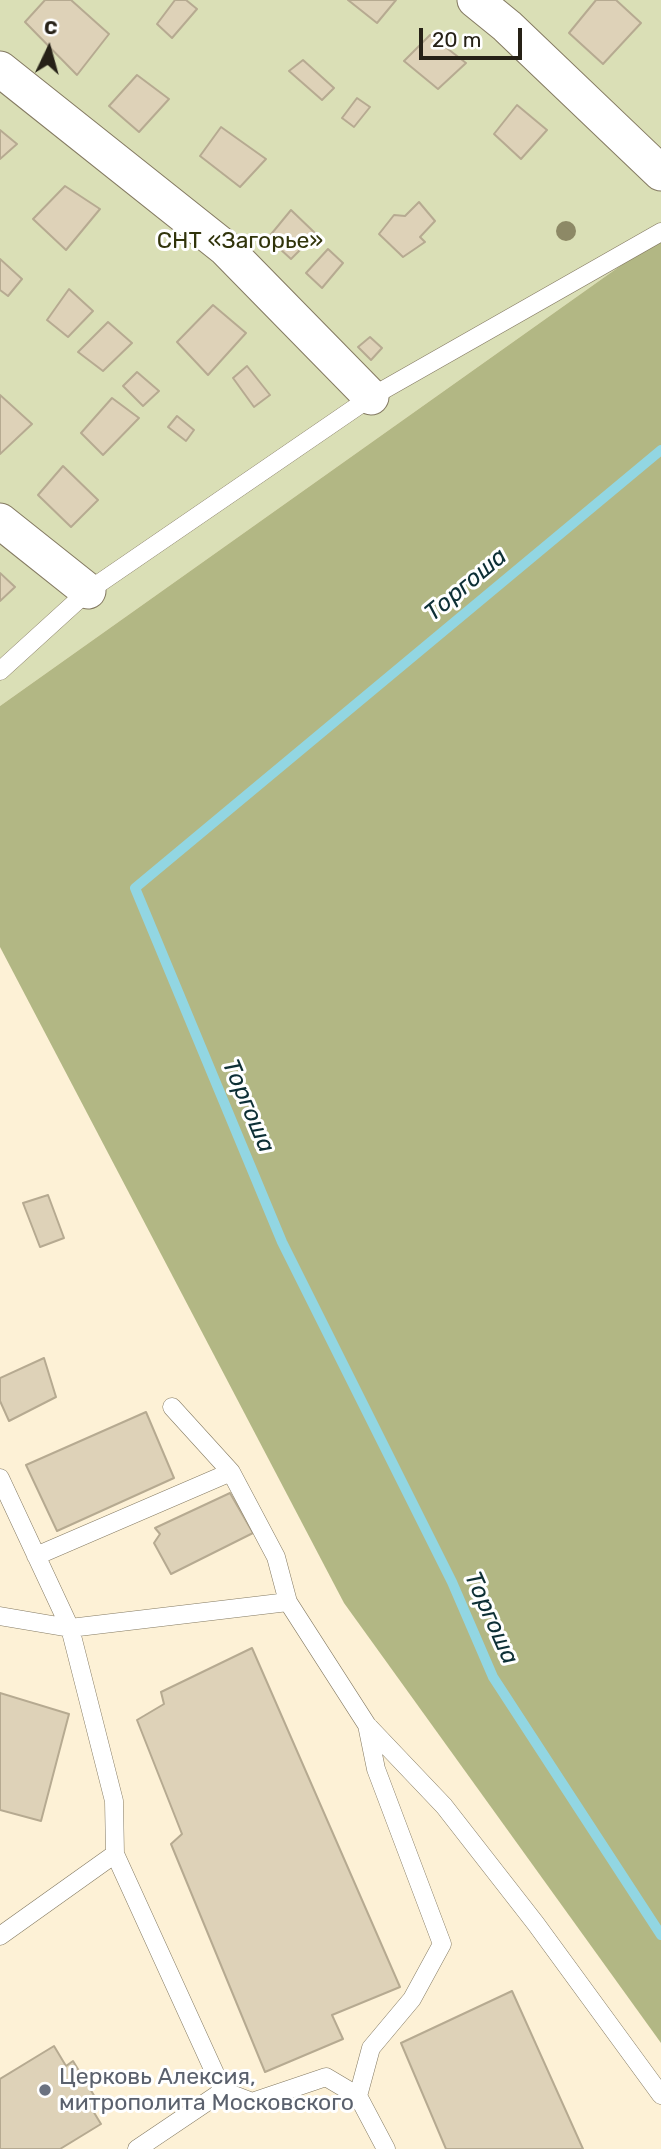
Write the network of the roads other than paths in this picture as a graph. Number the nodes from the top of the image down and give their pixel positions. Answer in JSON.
{"nodes":[{"id":1,"x":474,"y":0,"type":"edge"},
{"id":2,"x":0,"y":69,"type":"edge"},
{"id":3,"x":661,"y":173,"type":"edge"},
{"id":4,"x":661,"y":232,"type":"edge"},
{"id":5,"x":371,"y":397,"type":"junction"},
{"id":6,"x":0,"y":521,"type":"edge"},
{"id":7,"x":88,"y":591,"type":"junction"},
{"id":8,"x":0,"y":671,"type":"edge"},
{"id":9,"x":172,"y":1407,"type":"dead end"},
{"id":10,"x":231,"y":1472,"type":"junction"},
{"id":11,"x":0,"y":1478,"type":"edge"},
{"id":12,"x":36,"y":1556,"type":"junction"},
{"id":13,"x":288,"y":1602,"type":"junction"},
{"id":14,"x":0,"y":1616,"type":"edge"},
{"id":15,"x":70,"y":1628,"type":"junction"},
{"id":16,"x":367,"y":1725,"type":"junction"},
{"id":17,"x":115,"y":1854,"type":"junction"},
{"id":18,"x":0,"y":1936,"type":"edge"},
{"id":19,"x":223,"y":2091,"type":"junction"},
{"id":20,"x":661,"y":2095,"type":"edge"},
{"id":21,"x":358,"y":2096,"type":"junction"},
{"id":22,"x":137,"y":2149,"type":"edge"},
{"id":23,"x":386,"y":2149,"type":"edge"}],
"edges":[{"from":1,"to":3,"type":"street"},
{"from":2,"to":5,"type":"street"},
{"from":4,"to":5,"type":"lane"},
{"from":5,"to":7,"type":"lane"},
{"from":6,"to":7,"type":"street"},
{"from":7,"to":8,"type":"lane"},
{"from":9,"to":10,"type":"lane"},
{"from":10,"to":12,"type":"lane"},
{"from":10,"to":13,"type":"lane"},
{"from":11,"to":12,"type":"lane"},
{"from":12,"to":15,"type":"lane"},
{"from":13,"to":15,"type":"lane"},
{"from":13,"to":16,"type":"lane"},
{"from":14,"to":15,"type":"lane"},
{"from":15,"to":17,"type":"lane"},
{"from":16,"to":20,"type":"lane"},
{"from":16,"to":21,"type":"lane"},
{"from":17,"to":18,"type":"lane"},
{"from":17,"to":19,"type":"lane"},
{"from":19,"to":21,"type":"lane"},
{"from":19,"to":22,"type":"lane"},
{"from":21,"to":23,"type":"lane"}]}
